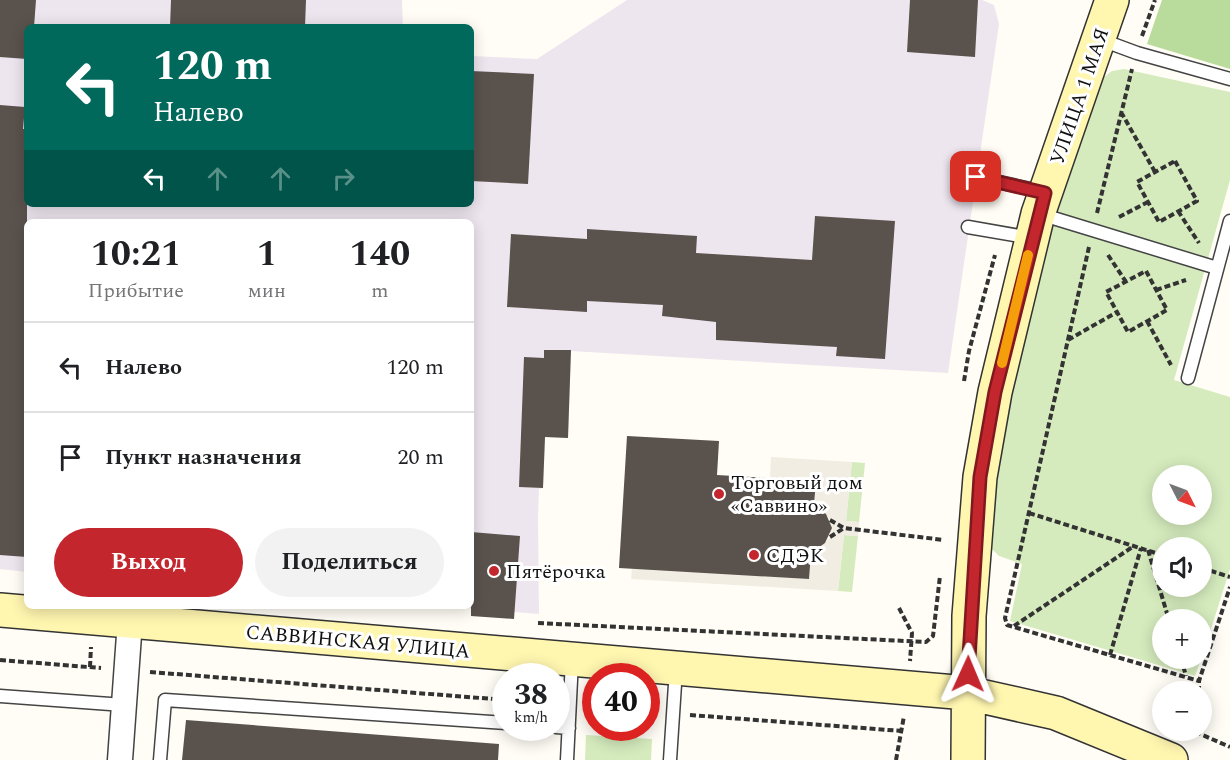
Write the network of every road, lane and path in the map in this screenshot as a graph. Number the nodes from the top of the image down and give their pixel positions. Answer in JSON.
{"nodes":[{"id":1,"x":1112,"y":0,"type":"edge"},
{"id":2,"x":1155,"y":0,"type":"edge"},
{"id":3,"x":1099,"y":38,"type":"junction"},
{"id":4,"x":1137,"y":53,"type":"junction"},
{"id":5,"x":1230,"y":79,"type":"edge"},
{"id":6,"x":1120,"y":111,"type":"junction"},
{"id":7,"x":1155,"y":172,"type":"junction"},
{"id":8,"x":976,"y":177,"type":"dead end"},
{"id":9,"x":1029,"y":219,"type":"junction"},
{"id":10,"x":1230,"y":221,"type":"edge"},
{"id":11,"x":968,"y":227,"type":"dead end"},
{"id":12,"x":1092,"y":231,"type":"junction"},
{"id":13,"x":1217,"y":268,"type":"junction"},
{"id":14,"x":1117,"y":312,"type":"junction"},
{"id":15,"x":1147,"y":321,"type":"junction"},
{"id":16,"x":1068,"y":340,"type":"junction"},
{"id":17,"x":1188,"y":378,"type":"joint"},
{"id":18,"x":963,"y":389,"type":"dead end"},
{"id":19,"x":1029,"y":513,"type":"junction"},
{"id":20,"x":830,"y":520,"type":"dead end"},
{"id":21,"x":844,"y":528,"type":"junction"},
{"id":22,"x":945,"y":528,"type":"dead end"},
{"id":23,"x":830,"y":537,"type":"dead end"},
{"id":24,"x":944,"y":540,"type":"junction"},
{"id":25,"x":1134,"y":546,"type":"junction"},
{"id":26,"x":1141,"y":548,"type":"junction"},
{"id":27,"x":942,"y":550,"type":"dead end"},
{"id":28,"x":1148,"y":550,"type":"junction"},
{"id":29,"x":1152,"y":551,"type":"edge"},
{"id":30,"x":1212,"y":571,"type":"edge"},
{"id":31,"x":940,"y":572,"type":"dead end"},
{"id":32,"x":1230,"y":577,"type":"edge"},
{"id":33,"x":1230,"y":587,"type":"edge"},
{"id":34,"x":1166,"y":609,"type":"edge"},
{"id":35,"x":0,"y":610,"type":"edge"},
{"id":36,"x":130,"y":621,"type":"junction"},
{"id":37,"x":538,"y":623,"type":"dead end"},
{"id":38,"x":1014,"y":627,"type":"junction"},
{"id":39,"x":1110,"y":655,"type":"junction"},
{"id":40,"x":0,"y":660,"type":"edge"},
{"id":41,"x":572,"y":660,"type":"junction"},
{"id":42,"x":676,"y":668,"type":"junction"},
{"id":43,"x":1184,"y":669,"type":"edge"},
{"id":44,"x":126,"y":670,"type":"junction"},
{"id":45,"x":570,"y":675,"type":"edge"},
{"id":46,"x":1186,"y":677,"type":"junction"},
{"id":47,"x":1199,"y":681,"type":"joint"},
{"id":48,"x":967,"y":693,"type":"junction"},
{"id":49,"x":0,"y":696,"type":"edge"},
{"id":50,"x":492,"y":699,"type":"edge"},
{"id":51,"x":124,"y":705,"type":"junction"},
{"id":52,"x":660,"y":712,"type":"edge"},
{"id":53,"x":673,"y":713,"type":"junction"},
{"id":54,"x":492,"y":722,"type":"edge"},
{"id":55,"x":1212,"y":739,"type":"edge"},
{"id":56,"x":565,"y":741,"type":"edge"},
{"id":57,"x":1230,"y":747,"type":"edge"},
{"id":58,"x":120,"y":760,"type":"edge"},
{"id":59,"x":160,"y":760,"type":"edge"},
{"id":60,"x":567,"y":760,"type":"edge"},
{"id":61,"x":670,"y":760,"type":"edge"},
{"id":62,"x":896,"y":760,"type":"edge"},
{"id":63,"x":968,"y":760,"type":"edge"},
{"id":64,"x":1171,"y":760,"type":"edge"}],
"edges":[{"from":1,"to":3,"type":"main road","name":"УЛИЦА 1 МАЯ"},
{"from":2,"to":4,"type":"path"},
{"from":3,"to":4,"type":"lane"},
{"from":3,"to":9,"type":"main road","name":"УЛИЦА 1 МАЯ"},
{"from":4,"to":5,"type":"lane"},
{"from":4,"to":6,"type":"path"},
{"from":6,"to":7,"type":"path"},
{"from":6,"to":12,"type":"path"},
{"from":7,"to":7,"type":"path"},
{"from":8,"to":9,"type":"lane"},
{"from":9,"to":11,"type":"lane"},
{"from":9,"to":12,"type":"lane"},
{"from":9,"to":18,"type":"path"},
{"from":9,"to":48,"type":"main road","name":"УЛИЦА 1 МАЯ"},
{"from":10,"to":13,"type":"lane"},
{"from":12,"to":13,"type":"lane"},
{"from":12,"to":16,"type":"path"},
{"from":13,"to":17,"type":"lane"},
{"from":14,"to":15,"type":"path"},
{"from":14,"to":15,"type":"path"},
{"from":14,"to":16,"type":"path"},
{"from":15,"to":17,"type":"path"},
{"from":16,"to":19,"type":"path"},
{"from":19,"to":25,"type":"path"},
{"from":19,"to":38,"type":"path"},
{"from":20,"to":21,"type":"path"},
{"from":21,"to":23,"type":"path"},
{"from":21,"to":24,"type":"path"},
{"from":22,"to":24,"type":"path"},
{"from":24,"to":27,"type":"path"},
{"from":25,"to":26,"type":"path"},
{"from":25,"to":38,"type":"path"},
{"from":26,"to":28,"type":"path"},
{"from":26,"to":39,"type":"path"},
{"from":28,"to":29,"type":"path"},
{"from":28,"to":34,"type":"path"},
{"from":30,"to":32,"type":"path"},
{"from":31,"to":37,"type":"path"},
{"from":33,"to":47,"type":"path"},
{"from":35,"to":36,"type":"main road","name":"САВВИНСКАЯ УЛИЦА"},
{"from":36,"to":41,"type":"main road","name":"САВВИНСКАЯ УЛИЦА"},
{"from":36,"to":44,"type":"street"},
{"from":38,"to":39,"type":"path"},
{"from":39,"to":46,"type":"path"},
{"from":40,"to":44,"type":"path"},
{"from":41,"to":42,"type":"main road","name":"САВВИНСКАЯ УЛИЦА"},
{"from":41,"to":45,"type":"lane"},
{"from":42,"to":48,"type":"main road","name":"САВВИНСКАЯ УЛИЦА"},
{"from":42,"to":53,"type":"lane"},
{"from":43,"to":46,"type":"path"},
{"from":44,"to":50,"type":"path"},
{"from":44,"to":51,"type":"street"},
{"from":46,"to":47,"type":"path"},
{"from":48,"to":63,"type":"main road","name":"УЛИЦА 1 МАЯ"},
{"from":48,"to":64,"type":"main road","name":"САВВИНСКАЯ УЛИЦА"},
{"from":49,"to":51,"type":"lane"},
{"from":51,"to":58,"type":"street"},
{"from":52,"to":53,"type":"path"},
{"from":53,"to":61,"type":"lane"},
{"from":53,"to":62,"type":"path"},
{"from":54,"to":59,"type":"lane"},
{"from":55,"to":57,"type":"path"},
{"from":56,"to":60,"type":"lane"}]}
